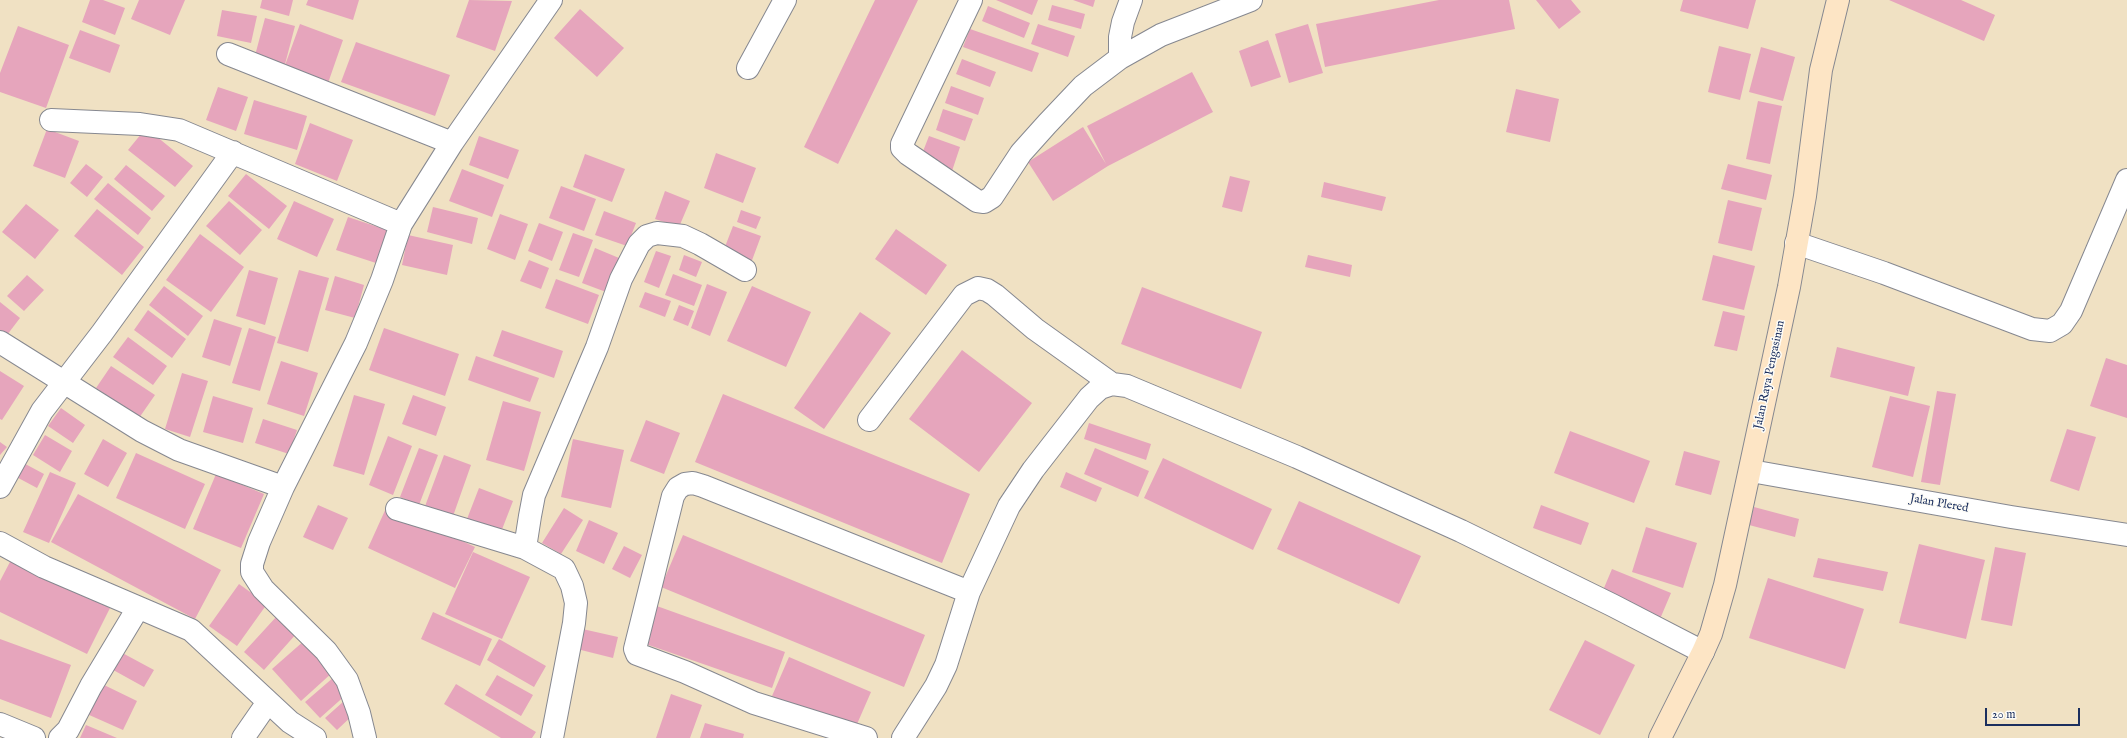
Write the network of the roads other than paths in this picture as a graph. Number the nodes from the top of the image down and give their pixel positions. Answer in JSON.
{"nodes":[{"id":1,"x":551,"y":0,"type":"edge"},
{"id":2,"x":785,"y":0,"type":"edge"},
{"id":3,"x":971,"y":0,"type":"edge"},
{"id":4,"x":1130,"y":0,"type":"edge"},
{"id":5,"x":1248,"y":0,"type":"edge"},
{"id":6,"x":1838,"y":0,"type":"edge"},
{"id":7,"x":228,"y":54,"type":"dead end"},
{"id":8,"x":1120,"y":58,"type":"junction"},
{"id":9,"x":748,"y":68,"type":"dead end"},
{"id":10,"x":51,"y":120,"type":"dead end"},
{"id":11,"x":452,"y":143,"type":"junction"},
{"id":12,"x":233,"y":152,"type":"junction"},
{"id":13,"x":2127,"y":180,"type":"edge"},
{"id":14,"x":401,"y":224,"type":"junction"},
{"id":15,"x":1796,"y":243,"type":"junction"},
{"id":16,"x":745,"y":270,"type":"dead end"},
{"id":17,"x":0,"y":342,"type":"edge"},
{"id":18,"x":63,"y":382,"type":"junction"},
{"id":19,"x":1112,"y":384,"type":"junction"},
{"id":20,"x":869,"y":420,"type":"dead end"},
{"id":21,"x":1751,"y":471,"type":"junction"},
{"id":22,"x":0,"y":487,"type":"edge"},
{"id":23,"x":283,"y":487,"type":"junction"},
{"id":24,"x":397,"y":509,"type":"dead end"},
{"id":25,"x":2127,"y":535,"type":"edge"},
{"id":26,"x":0,"y":543,"type":"edge"},
{"id":27,"x":525,"y":548,"type":"junction"},
{"id":28,"x":968,"y":592,"type":"junction"},
{"id":29,"x":138,"y":608,"type":"junction"},
{"id":30,"x":1703,"y":652,"type":"junction"},
{"id":31,"x":268,"y":702,"type":"junction"},
{"id":32,"x":0,"y":724,"type":"edge"},
{"id":33,"x":34,"y":738,"type":"edge"},
{"id":34,"x":60,"y":738,"type":"edge"},
{"id":35,"x":243,"y":738,"type":"edge"},
{"id":36,"x":315,"y":738,"type":"edge"},
{"id":37,"x":365,"y":738,"type":"edge"},
{"id":38,"x":552,"y":738,"type":"edge"},
{"id":39,"x":866,"y":738,"type":"edge"},
{"id":40,"x":903,"y":738,"type":"edge"},
{"id":41,"x":1660,"y":738,"type":"edge"}],
"edges":[{"from":1,"to":11,"type":"street"},
{"from":2,"to":9,"type":"street"},
{"from":3,"to":8,"type":"street"},
{"from":4,"to":8,"type":"street"},
{"from":5,"to":8,"type":"street"},
{"from":6,"to":15,"type":"main road","name":"Jalan Raya Pengasinan"},
{"from":7,"to":11,"type":"street"},
{"from":10,"to":12,"type":"street"},
{"from":11,"to":14,"type":"street"},
{"from":12,"to":14,"type":"street"},
{"from":12,"to":18,"type":"street"},
{"from":13,"to":15,"type":"street"},
{"from":14,"to":23,"type":"street"},
{"from":15,"to":21,"type":"main road","name":"Jalan Raya Pengasinan"},
{"from":16,"to":27,"type":"street"},
{"from":17,"to":18,"type":"street"},
{"from":18,"to":22,"type":"street"},
{"from":18,"to":23,"type":"street"},
{"from":19,"to":20,"type":"street"},
{"from":19,"to":28,"type":"street"},
{"from":19,"to":30,"type":"street"},
{"from":21,"to":25,"type":"street","name":"Jalan Plered"},
{"from":21,"to":30,"type":"main road","name":"Jalan Raya Pengasinan"},
{"from":23,"to":37,"type":"street"},
{"from":24,"to":27,"type":"street"},
{"from":26,"to":29,"type":"street"},
{"from":27,"to":38,"type":"street"},
{"from":28,"to":39,"type":"street"},
{"from":28,"to":40,"type":"street"},
{"from":29,"to":31,"type":"street"},
{"from":29,"to":34,"type":"street"},
{"from":30,"to":41,"type":"main road","name":"Jalan Raya Pengasinan"},
{"from":31,"to":35,"type":"street"},
{"from":31,"to":36,"type":"street"},
{"from":32,"to":33,"type":"street"}]}
